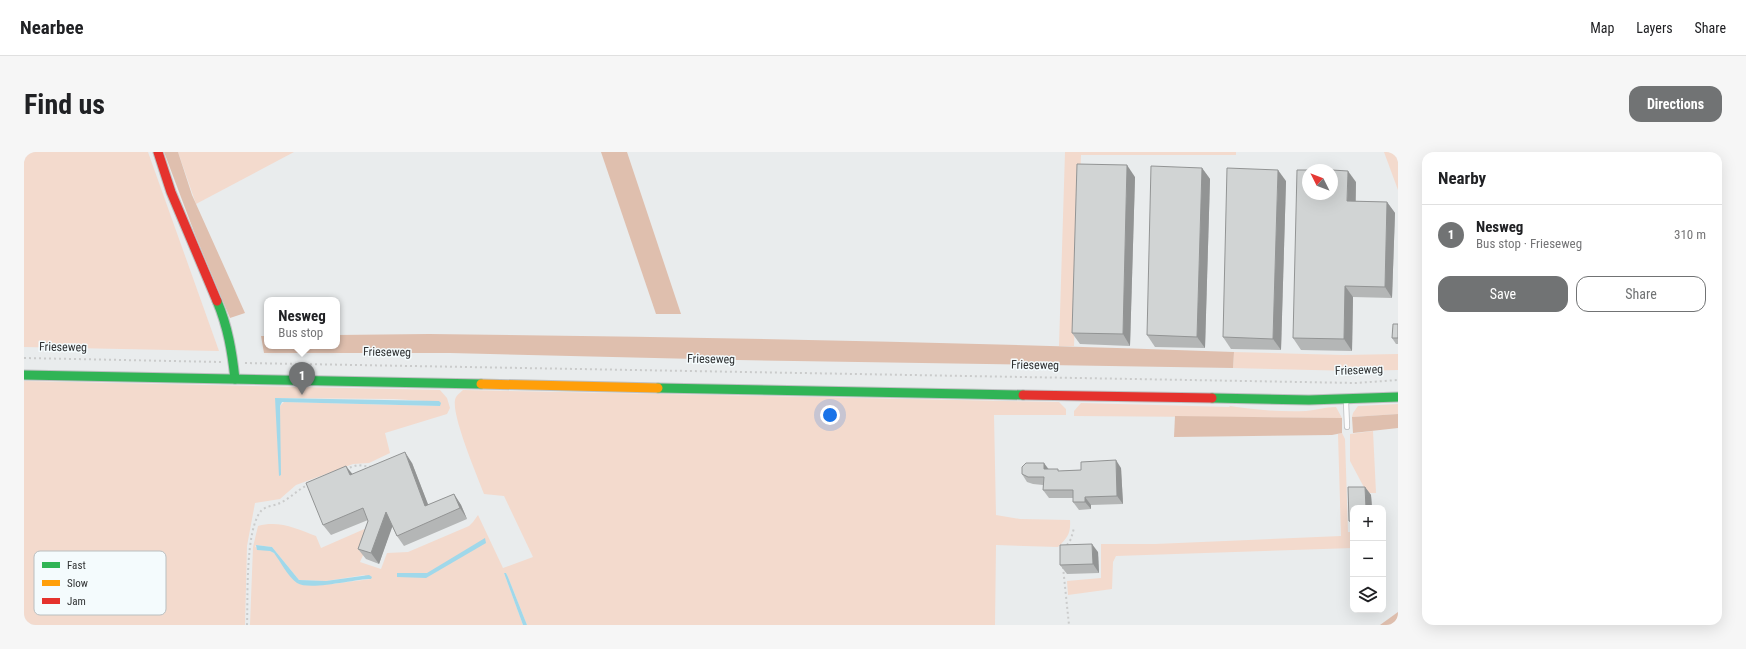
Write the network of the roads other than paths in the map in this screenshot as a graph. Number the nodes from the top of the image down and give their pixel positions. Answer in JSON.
{"nodes":[{"id":1,"x":158,"y":152,"type":"edge"},
{"id":2,"x":24,"y":375,"type":"edge"},
{"id":3,"x":235,"y":379,"type":"junction"},
{"id":4,"x":1398,"y":397,"type":"edge"},
{"id":5,"x":1345,"y":399,"type":"junction"},
{"id":6,"x":1347,"y":426,"type":"dead end"}],
"edges":[{"from":1,"to":3,"type":"main road"},
{"from":2,"to":3,"type":"main road"},
{"from":3,"to":5,"type":"main road"},
{"from":4,"to":5,"type":"main road"},
{"from":5,"to":6,"type":"lane"}]}
